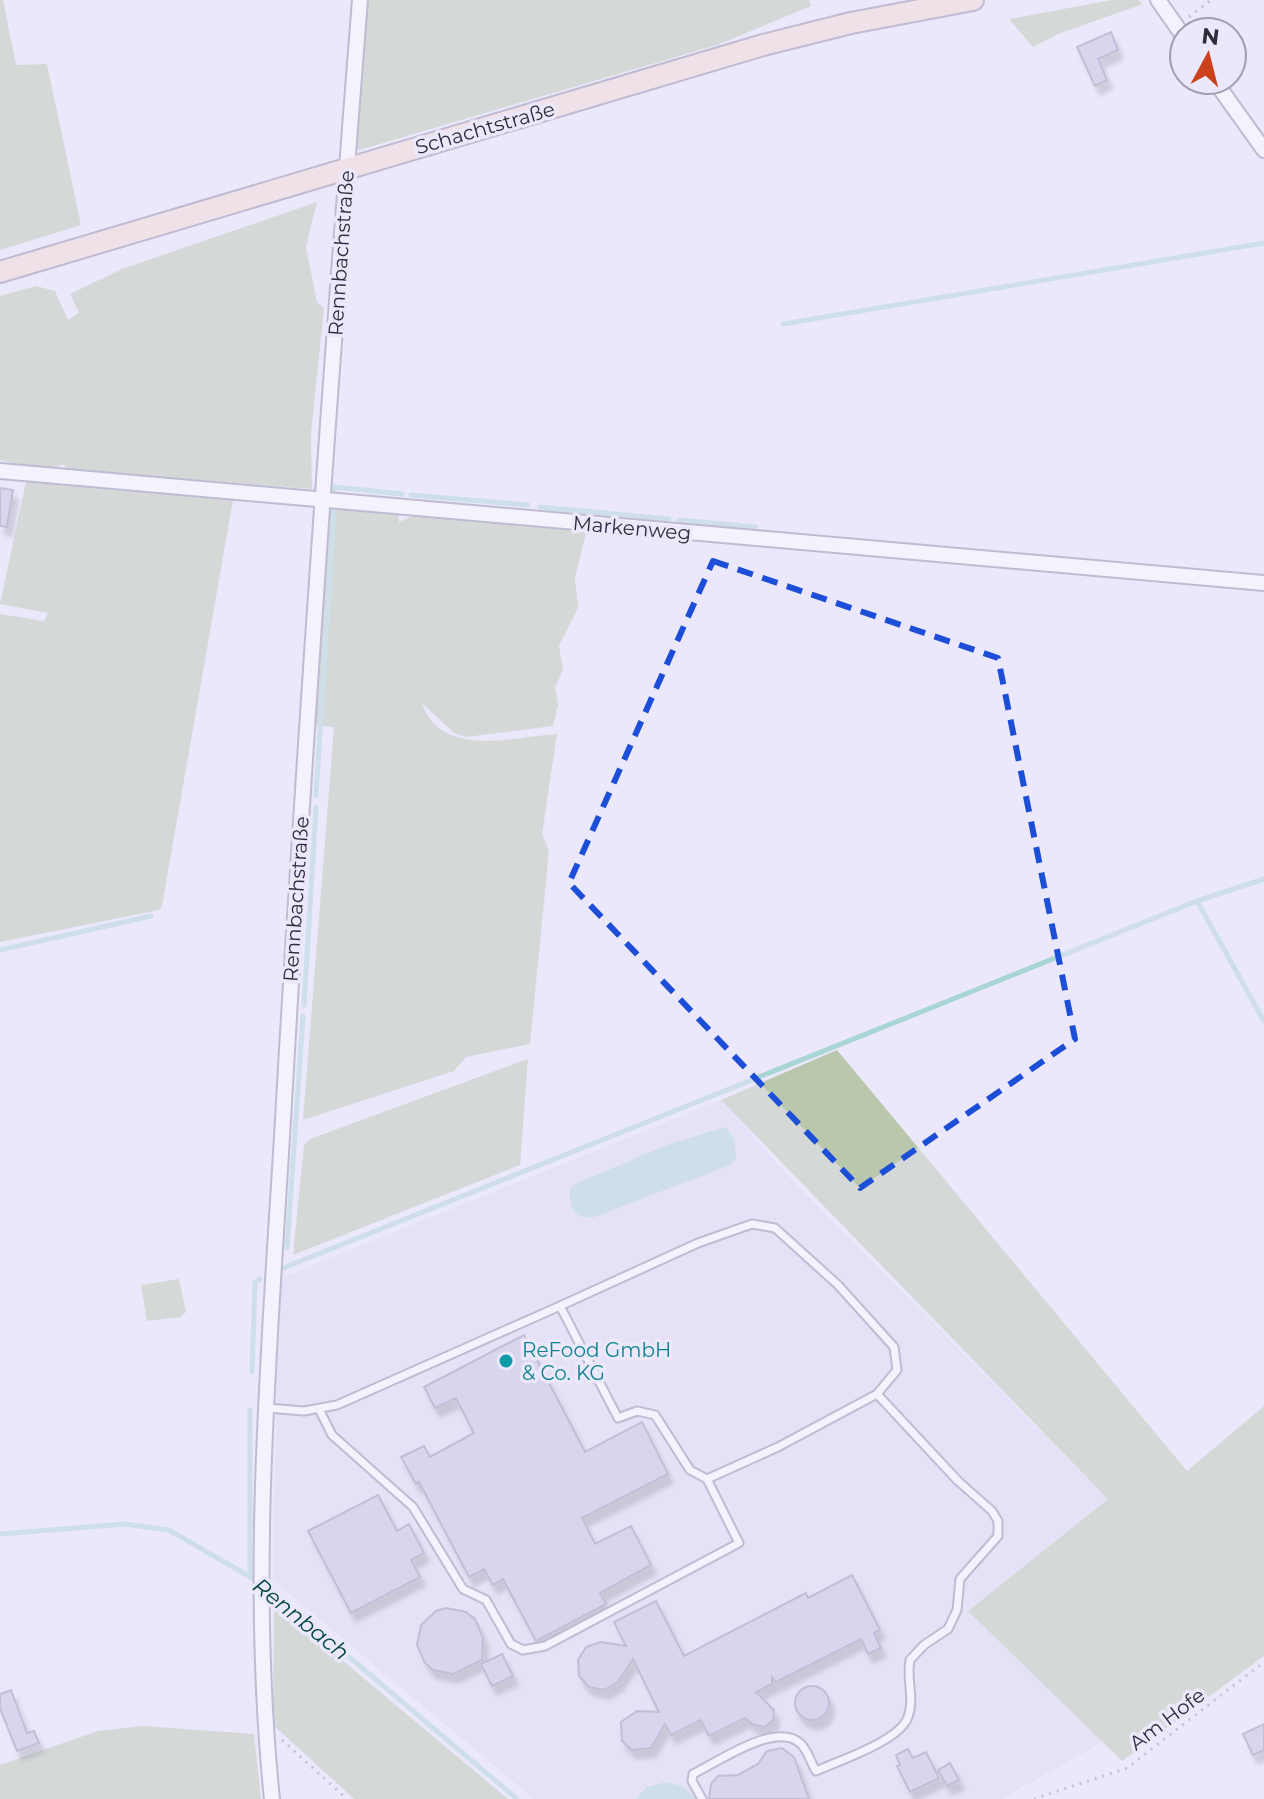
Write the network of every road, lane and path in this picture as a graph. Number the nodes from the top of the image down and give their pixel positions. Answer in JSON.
{"nodes":[{"id":1,"x":360,"y":0,"type":"edge"},
{"id":2,"x":973,"y":0,"type":"edge"},
{"id":3,"x":1211,"y":0,"type":"edge"},
{"id":4,"x":1196,"y":16,"type":"edge"},
{"id":5,"x":1225,"y":96,"type":"edge"},
{"id":6,"x":1264,"y":150,"type":"edge"},
{"id":7,"x":347,"y":168,"type":"junction"},
{"id":8,"x":0,"y":272,"type":"edge"},
{"id":9,"x":0,"y":471,"type":"edge"},
{"id":10,"x":322,"y":499,"type":"junction"},
{"id":11,"x":1264,"y":583,"type":"edge"},
{"id":12,"x":560,"y":1306,"type":"junction"},
{"id":13,"x":877,"y":1394,"type":"junction"},
{"id":14,"x":267,"y":1408,"type":"junction"},
{"id":15,"x":319,"y":1409,"type":"junction"},
{"id":16,"x":707,"y":1479,"type":"junction"},
{"id":17,"x":1264,"y":1662,"type":"edge"},
{"id":18,"x":265,"y":1727,"type":"junction"},
{"id":19,"x":272,"y":1799,"type":"edge"},
{"id":20,"x":347,"y":1799,"type":"edge"},
{"id":21,"x":702,"y":1799,"type":"edge"},
{"id":22,"x":1034,"y":1799,"type":"edge"}],
"edges":[{"from":1,"to":7,"type":"street","name":"Rennbachstraße"},
{"from":2,"to":7,"type":"street","name":"Schachtstraße"},
{"from":3,"to":4,"type":"path"},
{"from":5,"to":6,"type":"street"},
{"from":7,"to":8,"type":"street","name":"Schachtstraße"},
{"from":7,"to":10,"type":"street","name":"Rennbachstraße"},
{"from":9,"to":10,"type":"street","name":"Markenweg"},
{"from":10,"to":11,"type":"street","name":"Markenweg"},
{"from":10,"to":14,"type":"street","name":"Rennbachstraße"},
{"from":12,"to":13,"type":"lane"},
{"from":12,"to":15,"type":"lane"},
{"from":12,"to":16,"type":"lane"},
{"from":13,"to":16,"type":"lane"},
{"from":13,"to":21,"type":"lane"},
{"from":14,"to":15,"type":"lane"},
{"from":14,"to":18,"type":"street","name":"Rennbachstraße"},
{"from":15,"to":16,"type":"lane"},
{"from":17,"to":22,"type":"path","name":"Am Hofe"},
{"from":18,"to":19,"type":"street","name":"Rennbachstraße"},
{"from":18,"to":20,"type":"path"}]}
